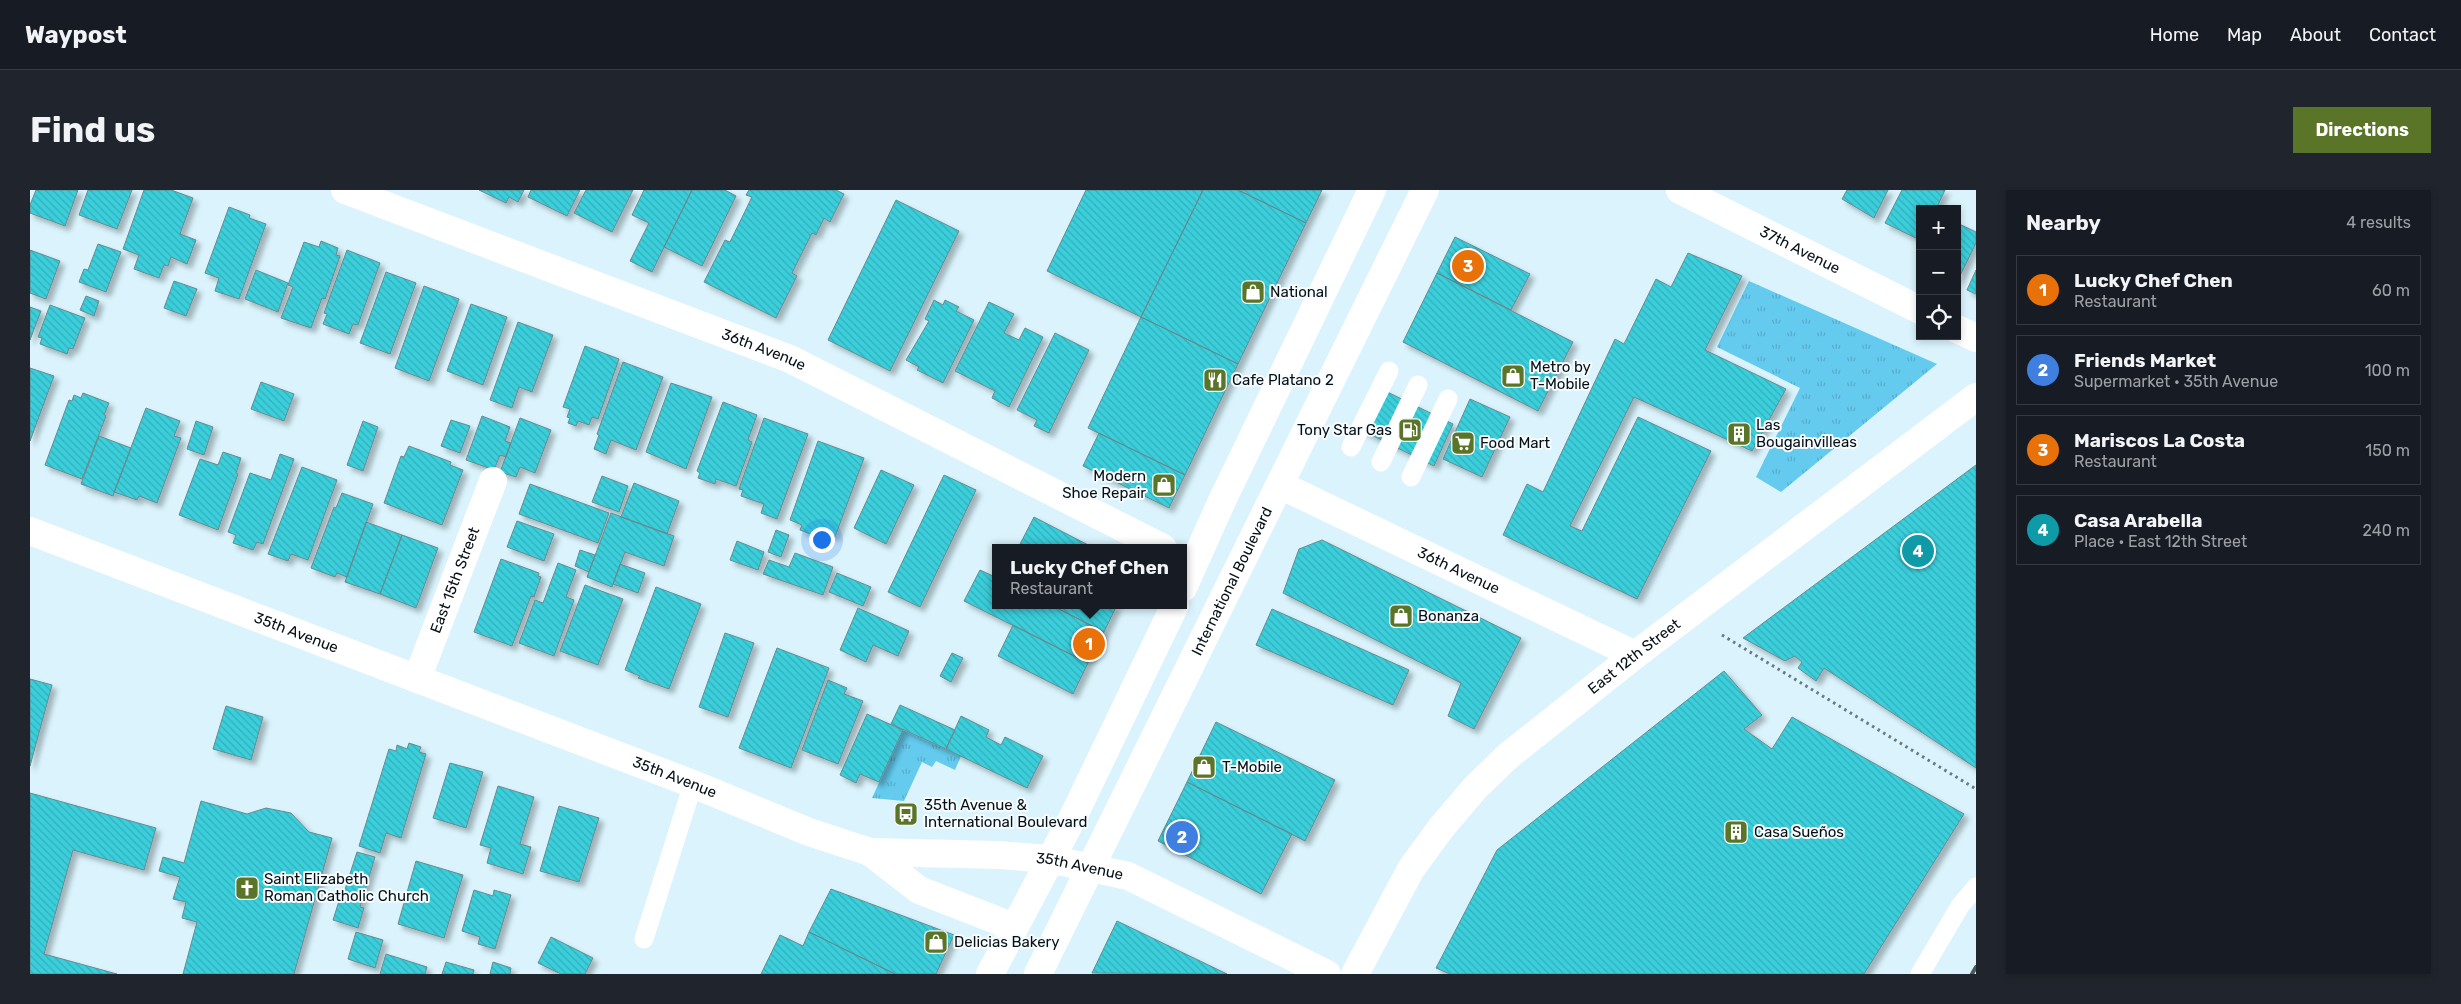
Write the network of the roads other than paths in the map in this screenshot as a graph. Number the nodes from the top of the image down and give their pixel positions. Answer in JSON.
{"nodes":[{"id":1,"x":345,"y":190,"type":"edge"},
{"id":2,"x":1372,"y":190,"type":"edge"},
{"id":3,"x":1425,"y":190,"type":"edge"},
{"id":4,"x":1680,"y":190,"type":"edge"},
{"id":5,"x":1916,"y":308,"type":"edge"},
{"id":6,"x":1961,"y":331,"type":"edge"},
{"id":7,"x":1976,"y":338,"type":"edge"},
{"id":8,"x":1389,"y":370,"type":"dead end"},
{"id":9,"x":1418,"y":384,"type":"dead end"},
{"id":10,"x":1976,"y":397,"type":"edge"},
{"id":11,"x":1448,"y":399,"type":"dead end"},
{"id":12,"x":1351,"y":447,"type":"dead end"},
{"id":13,"x":1381,"y":462,"type":"dead end"},
{"id":14,"x":1411,"y":477,"type":"dead end"},
{"id":15,"x":493,"y":481,"type":"dead end"},
{"id":16,"x":1280,"y":486,"type":"junction"},
{"id":17,"x":30,"y":530,"type":"edge"},
{"id":18,"x":1155,"y":544,"type":"edge"},
{"id":19,"x":1188,"y":560,"type":"edge"},
{"id":20,"x":1173,"y":609,"type":"edge"},
{"id":21,"x":1635,"y":655,"type":"junction"},
{"id":22,"x":417,"y":679,"type":"junction"},
{"id":23,"x":693,"y":784,"type":"junction"},
{"id":24,"x":870,"y":852,"type":"junction"},
{"id":25,"x":1049,"y":859,"type":"junction"},
{"id":26,"x":1090,"y":867,"type":"junction"},
{"id":27,"x":1976,"y":887,"type":"edge"},
{"id":28,"x":1014,"y":927,"type":"junction"},
{"id":29,"x":644,"y":939,"type":"dead end"},
{"id":30,"x":990,"y":974,"type":"edge"},
{"id":31,"x":1038,"y":974,"type":"edge"},
{"id":32,"x":1327,"y":974,"type":"edge"},
{"id":33,"x":1355,"y":974,"type":"edge"},
{"id":34,"x":1920,"y":974,"type":"edge"}],
"edges":[{"from":1,"to":18,"type":"main road","name":"36th Avenue"},
{"from":2,"to":19,"type":"main road"},
{"from":3,"to":16,"type":"main road","name":"International Boulevard"},
{"from":4,"to":5,"type":"main road","name":"37th Avenue"},
{"from":6,"to":7,"type":"main road"},
{"from":8,"to":12,"type":"lane"},
{"from":9,"to":13,"type":"lane"},
{"from":10,"to":21,"type":"main road","name":"East 12th Street"},
{"from":11,"to":14,"type":"lane"},
{"from":15,"to":22,"type":"main road","name":"East 15th Street"},
{"from":16,"to":21,"type":"main road","name":"36th Avenue"},
{"from":16,"to":26,"type":"main road","name":"International Boulevard"},
{"from":17,"to":22,"type":"main road","name":"35th Avenue"},
{"from":20,"to":25,"type":"main road"},
{"from":21,"to":33,"type":"main road","name":"East 12th Street"},
{"from":22,"to":23,"type":"main road","name":"35th Avenue"},
{"from":23,"to":24,"type":"main road","name":"35th Avenue"},
{"from":23,"to":29,"type":"lane"},
{"from":24,"to":25,"type":"main road","name":"35th Avenue"},
{"from":24,"to":28,"type":"main road"},
{"from":25,"to":26,"type":"main road","name":"35th Avenue"},
{"from":25,"to":28,"type":"main road"},
{"from":26,"to":31,"type":"main road","name":"International Boulevard"},
{"from":26,"to":32,"type":"main road","name":"35th Avenue"},
{"from":27,"to":34,"type":"lane"},
{"from":28,"to":30,"type":"main road"}]}
